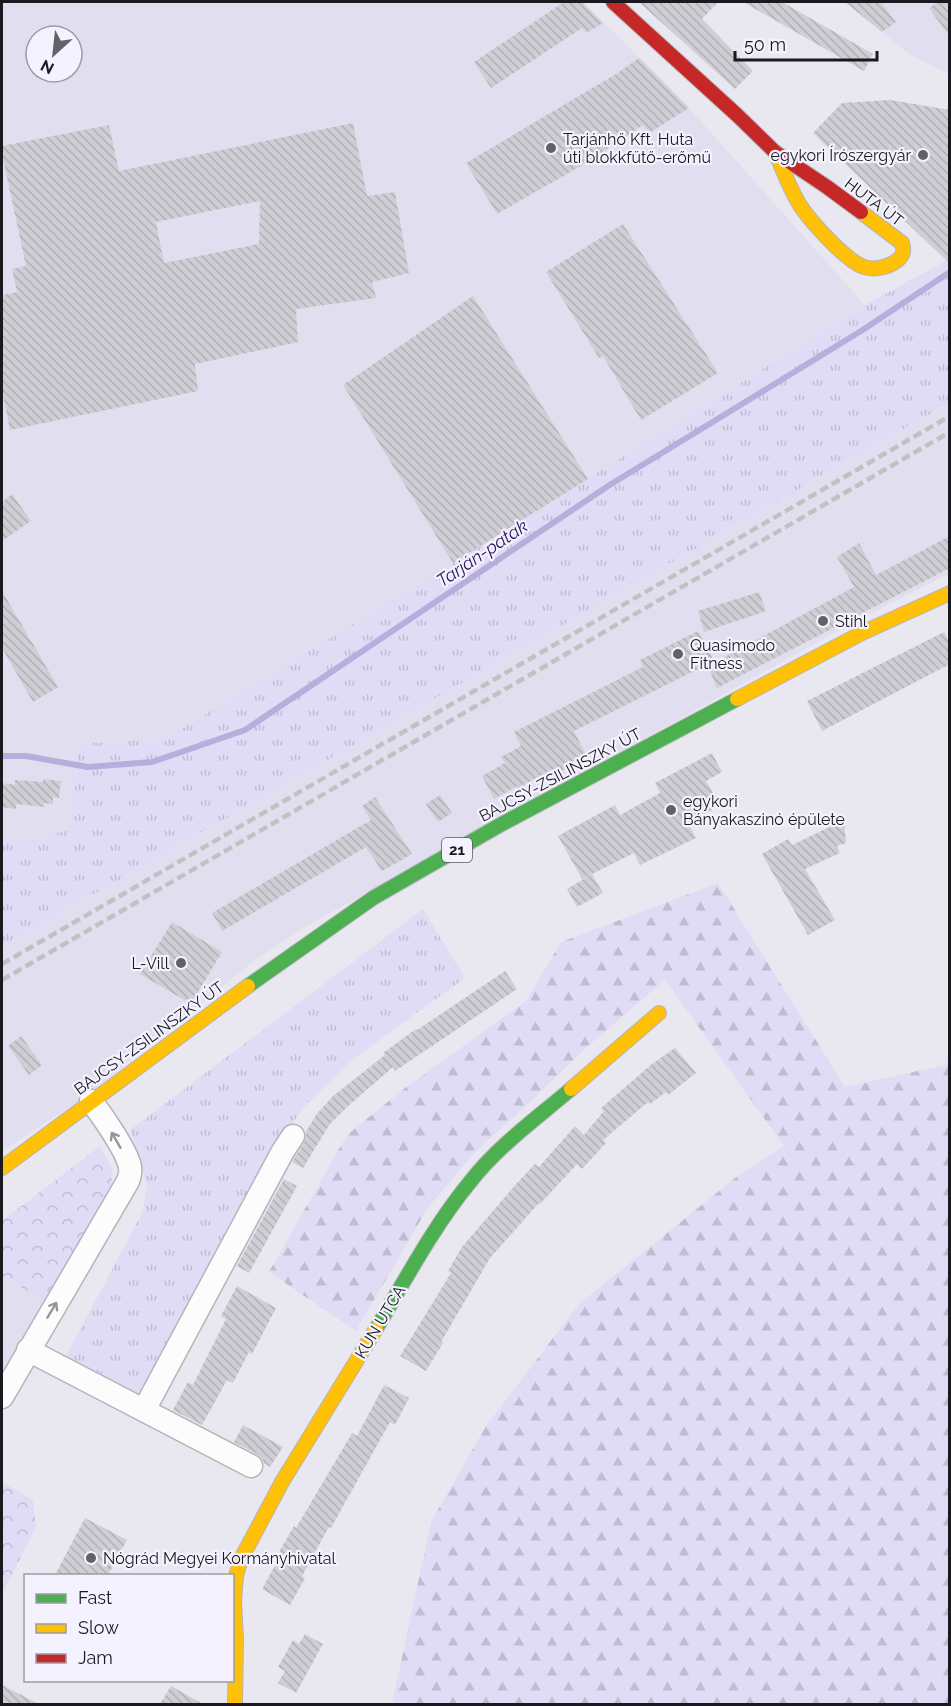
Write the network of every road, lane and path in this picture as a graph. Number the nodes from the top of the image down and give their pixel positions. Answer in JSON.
{"nodes":[{"id":1,"x":613,"y":2,"type":"edge"},
{"id":2,"x":775,"y":152,"type":"junction"},
{"id":3,"x":950,"y":593,"type":"edge"},
{"id":4,"x":659,"y":1012,"type":"dead end"},
{"id":5,"x":92,"y":1101,"type":"junction"},
{"id":6,"x":293,"y":1136,"type":"dead end"},
{"id":7,"x":2,"y":1168,"type":"edge"},
{"id":8,"x":28,"y":1350,"type":"junction"},
{"id":9,"x":2,"y":1397,"type":"edge"},
{"id":10,"x":144,"y":1410,"type":"junction"},
{"id":11,"x":251,"y":1466,"type":"dead end"},
{"id":12,"x":235,"y":1704,"type":"edge"}],
"edges":[{"from":1,"to":2,"type":"street","name":"HUTA ÚT"},
{"from":2,"to":2,"type":"street","name":"HUTA ÚT"},
{"from":3,"to":5,"type":"street","name":"BAJCSY-ZSILINSZKY ÚT","number":"21"},
{"from":4,"to":12,"type":"street","name":"KUN UTCA"},
{"from":5,"to":7,"type":"street","name":"BAJCSY-ZSILINSZKY ÚT","number":"21"},
{"from":8,"to":5,"type":"street","one_way":true},
{"from":6,"to":10,"type":"street"},
{"from":8,"to":9,"type":"street"},
{"from":8,"to":10,"type":"street"},
{"from":10,"to":11,"type":"street"}]}
